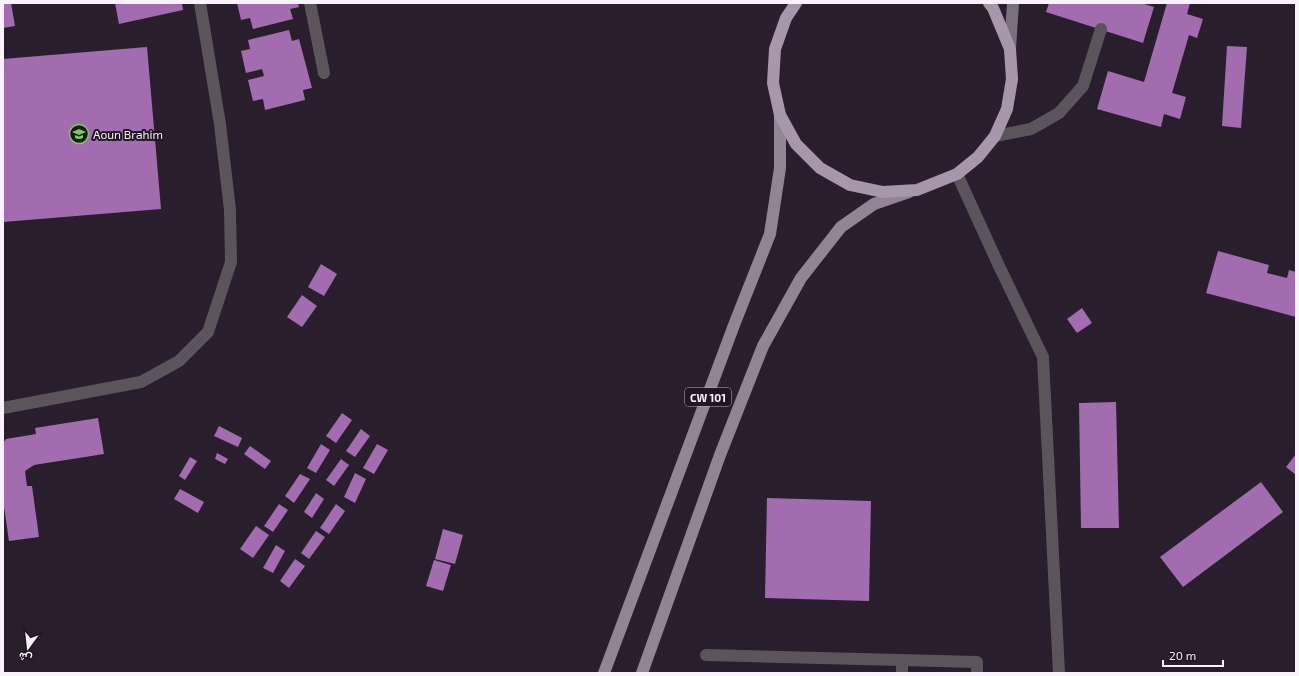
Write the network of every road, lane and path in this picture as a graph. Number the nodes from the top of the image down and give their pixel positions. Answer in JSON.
{"nodes":[{"id":1,"x":200,"y":3,"type":"edge"},
{"id":2,"x":310,"y":3,"type":"edge"},
{"id":3,"x":796,"y":3,"type":"edge"},
{"id":4,"x":989,"y":3,"type":"edge"},
{"id":5,"x":1013,"y":3,"type":"edge"},
{"id":6,"x":1101,"y":29,"type":"dead end"},
{"id":7,"x":1010,"y":48,"type":"junction"},
{"id":8,"x":324,"y":73,"type":"dead end"},
{"id":9,"x":780,"y":115,"type":"junction"},
{"id":10,"x":995,"y":136,"type":"junction"},
{"id":11,"x":957,"y":174,"type":"junction"},
{"id":12,"x":917,"y":190,"type":"junction"},
{"id":13,"x":3,"y":408,"type":"edge"},
{"id":14,"x":706,"y":655,"type":"dead end"},
{"id":15,"x":902,"y":660,"type":"junction"},
{"id":16,"x":604,"y":673,"type":"edge"},
{"id":17,"x":642,"y":673,"type":"edge"},
{"id":18,"x":902,"y":673,"type":"edge"},
{"id":19,"x":977,"y":673,"type":"edge"},
{"id":20,"x":1059,"y":673,"type":"edge"}],
"edges":[{"from":1,"to":13,"type":"street"},
{"from":2,"to":8,"type":"street"},
{"from":3,"to":9,"type":"highway"},
{"from":4,"to":7,"type":"highway"},
{"from":5,"to":7,"type":"main road"},
{"from":6,"to":10,"type":"street"},
{"from":7,"to":10,"type":"highway"},
{"from":9,"to":12,"type":"highway"},
{"from":9,"to":16,"type":"main road","number":"CW 101"},
{"from":10,"to":11,"type":"highway"},
{"from":11,"to":12,"type":"highway"},
{"from":11,"to":20,"type":"street"},
{"from":12,"to":17,"type":"main road","number":"CW 101"},
{"from":14,"to":15,"type":"street"},
{"from":15,"to":18,"type":"street"},
{"from":15,"to":19,"type":"street"}]}
